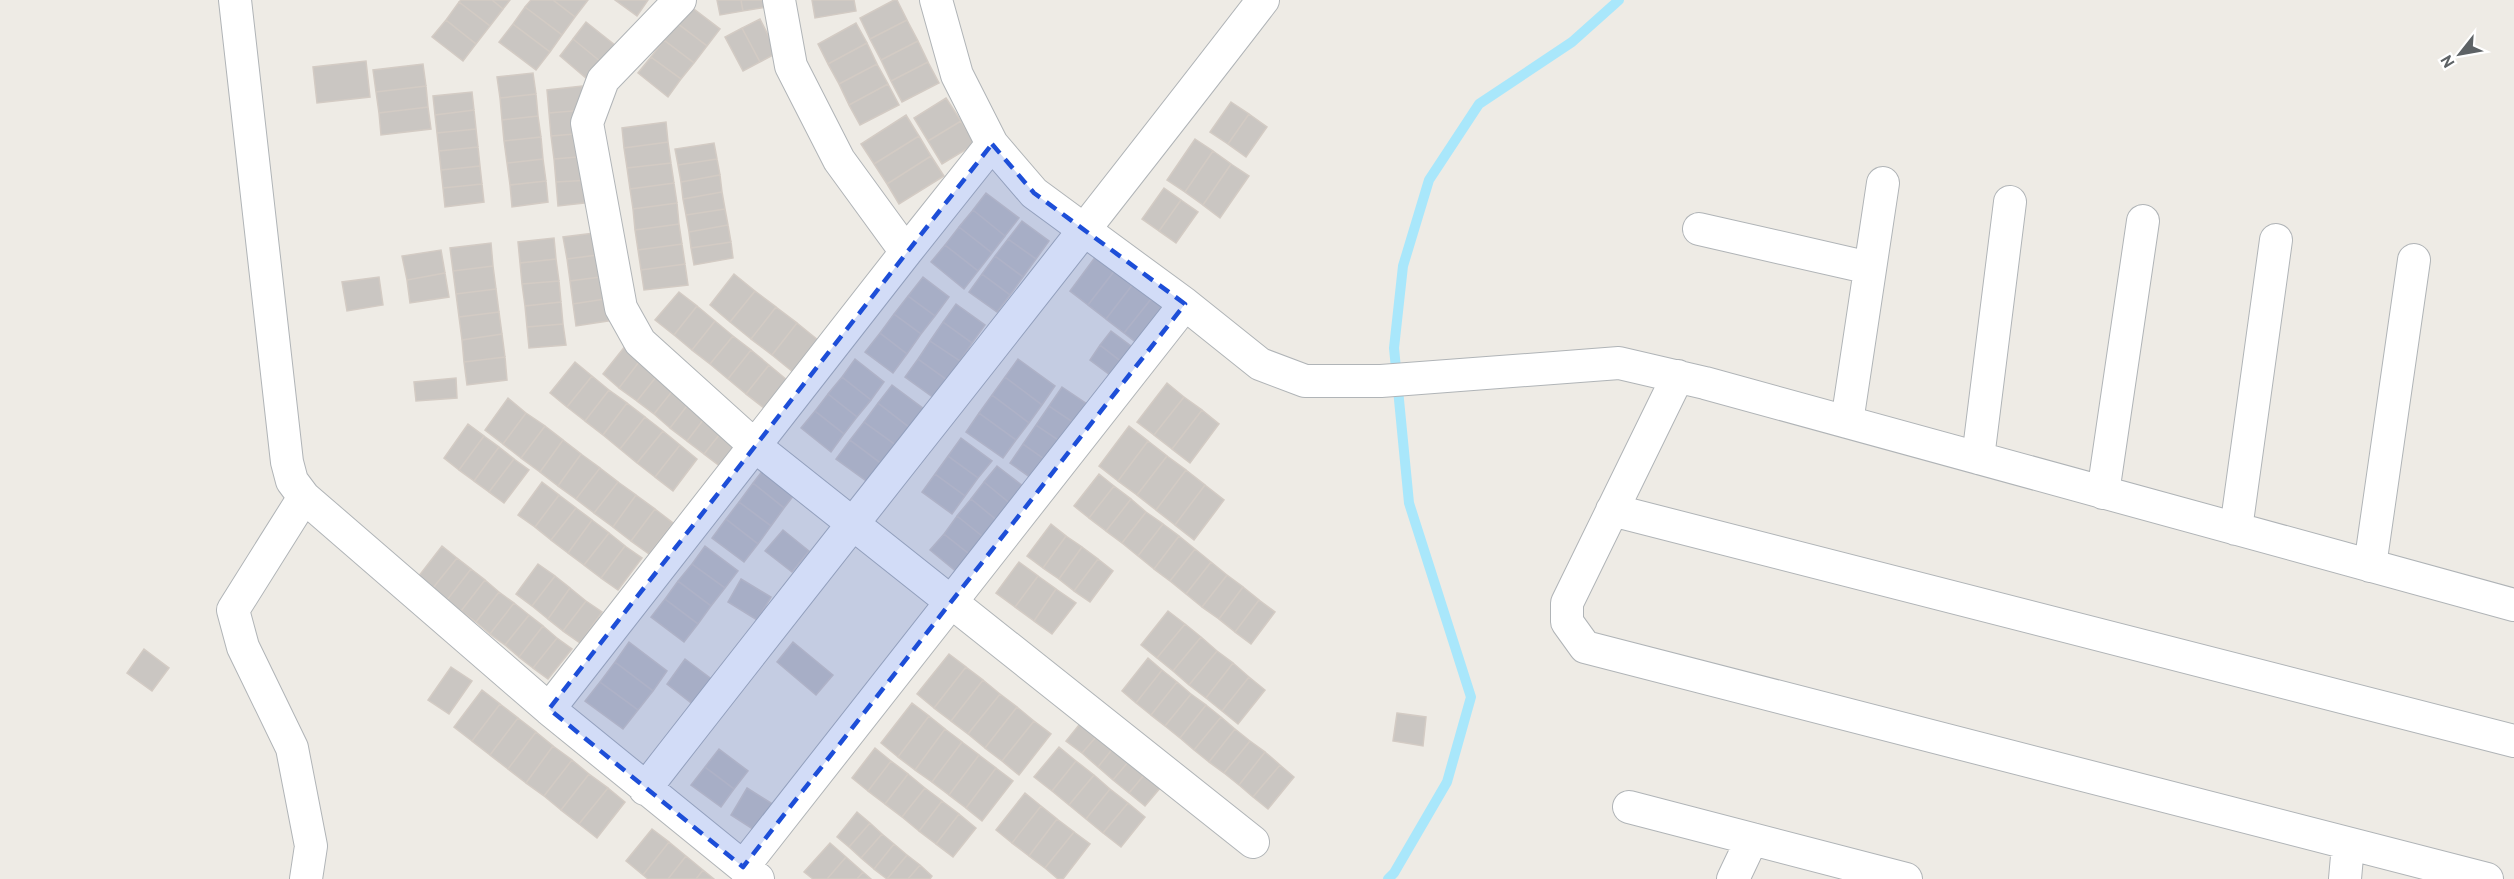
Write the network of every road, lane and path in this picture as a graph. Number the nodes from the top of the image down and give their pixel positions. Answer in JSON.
{"nodes":[{"id":1,"x":235,"y":0,"type":"edge"},
{"id":2,"x":680,"y":0,"type":"edge"},
{"id":3,"x":779,"y":0,"type":"edge"},
{"id":4,"x":936,"y":0,"type":"edge"},
{"id":5,"x":1263,"y":0,"type":"edge"},
{"id":6,"x":992,"y":144,"type":"junction"},
{"id":7,"x":1883,"y":183,"type":"dead end"},
{"id":8,"x":2010,"y":202,"type":"dead end"},
{"id":9,"x":2143,"y":221,"type":"dead end"},
{"id":10,"x":1699,"y":230,"type":"dead end"},
{"id":11,"x":1086,"y":231,"type":"junction"},
{"id":12,"x":2276,"y":240,"type":"dead end"},
{"id":13,"x":906,"y":252,"type":"junction"},
{"id":14,"x":2414,"y":260,"type":"dead end"},
{"id":15,"x":1870,"y":268,"type":"junction"},
{"id":16,"x":1185,"y":304,"type":"junction"},
{"id":17,"x":1678,"y":376,"type":"junction"},
{"id":18,"x":1847,"y":422,"type":"junction"},
{"id":19,"x":755,"y":446,"type":"junction"},
{"id":20,"x":1978,"y":458,"type":"junction"},
{"id":21,"x":2103,"y":493,"type":"junction"},
{"id":22,"x":304,"y":497,"type":"junction"},
{"id":23,"x":1612,"y":510,"type":"junction"},
{"id":24,"x":852,"y":522,"type":"junction"},
{"id":25,"x":2235,"y":530,"type":"junction"},
{"id":26,"x":2370,"y":566,"type":"junction"},
{"id":27,"x":951,"y":602,"type":"junction"},
{"id":28,"x":2514,"y":606,"type":"edge"},
{"id":29,"x":549,"y":709,"type":"junction"},
{"id":30,"x":2514,"y":741,"type":"edge"},
{"id":31,"x":645,"y":789,"type":"junction"},
{"id":32,"x":1629,"y":807,"type":"dead end"},
{"id":33,"x":1752,"y":839,"type":"junction"},
{"id":34,"x":1253,"y":842,"type":"dead end"},
{"id":35,"x":2348,"y":845,"type":"junction"},
{"id":36,"x":750,"y":873,"type":"edge"},
{"id":37,"x":1895,"y":878,"type":"edge"},
{"id":38,"x":306,"y":879,"type":"edge"},
{"id":39,"x":1732,"y":879,"type":"edge"},
{"id":40,"x":2345,"y":879,"type":"edge"},
{"id":41,"x":2487,"y":879,"type":"edge"}],
"edges":[{"from":1,"to":22,"type":"street"},
{"from":2,"to":19,"type":"street"},
{"from":3,"to":13,"type":"street"},
{"from":4,"to":6,"type":"street"},
{"from":5,"to":11,"type":"street"},
{"from":6,"to":11,"type":"street"},
{"from":6,"to":13,"type":"street"},
{"from":7,"to":15,"type":"street"},
{"from":8,"to":20,"type":"street"},
{"from":9,"to":21,"type":"street"},
{"from":10,"to":15,"type":"street"},
{"from":11,"to":16,"type":"street"},
{"from":11,"to":24,"type":"street"},
{"from":12,"to":25,"type":"street"},
{"from":13,"to":19,"type":"street"},
{"from":14,"to":26,"type":"street"},
{"from":15,"to":18,"type":"street"},
{"from":16,"to":17,"type":"street"},
{"from":16,"to":27,"type":"street"},
{"from":17,"to":18,"type":"street"},
{"from":17,"to":23,"type":"street"},
{"from":18,"to":20,"type":"street"},
{"from":19,"to":24,"type":"street"},
{"from":19,"to":29,"type":"street"},
{"from":20,"to":21,"type":"street"},
{"from":21,"to":25,"type":"street"},
{"from":22,"to":29,"type":"street"},
{"from":22,"to":38,"type":"street"},
{"from":23,"to":30,"type":"street"},
{"from":23,"to":35,"type":"street"},
{"from":24,"to":27,"type":"street"},
{"from":24,"to":31,"type":"street"},
{"from":25,"to":26,"type":"street"},
{"from":26,"to":28,"type":"street"},
{"from":27,"to":34,"type":"street"},
{"from":27,"to":36,"type":"street"},
{"from":29,"to":31,"type":"street"},
{"from":31,"to":36,"type":"street"},
{"from":32,"to":33,"type":"street"},
{"from":33,"to":37,"type":"street"},
{"from":33,"to":39,"type":"street"},
{"from":35,"to":40,"type":"street"},
{"from":35,"to":41,"type":"street"}]}
